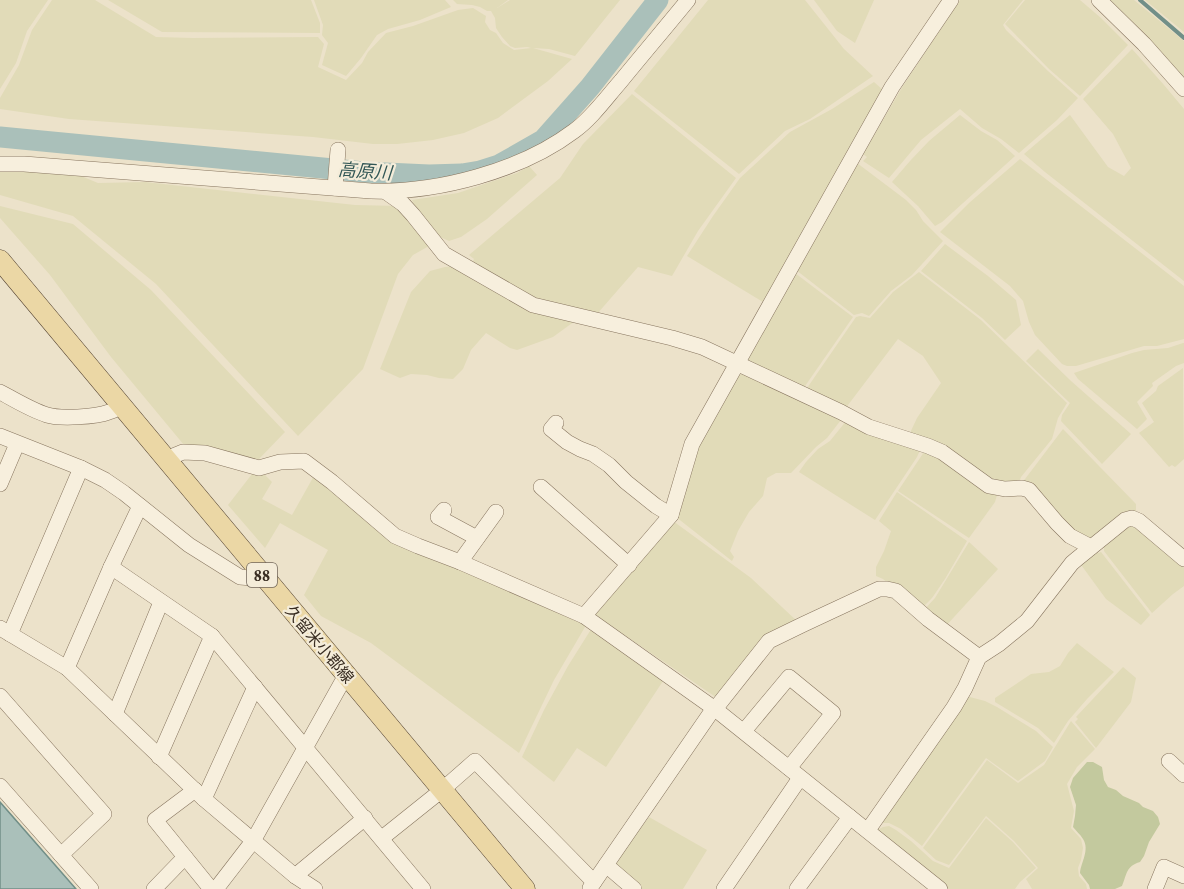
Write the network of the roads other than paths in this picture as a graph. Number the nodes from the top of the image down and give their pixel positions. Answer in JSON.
{"nodes":[{"id":1,"x":688,"y":0,"type":"edge"},
{"id":2,"x":951,"y":0,"type":"edge"},
{"id":3,"x":1099,"y":0,"type":"edge"},
{"id":4,"x":1184,"y":89,"type":"edge"},
{"id":5,"x":338,"y":153,"type":"dead end"},
{"id":6,"x":0,"y":164,"type":"edge"},
{"id":7,"x":335,"y":186,"type":"junction"},
{"id":8,"x":386,"y":192,"type":"junction"},
{"id":9,"x":0,"y":260,"type":"edge"},
{"id":10,"x":736,"y":364,"type":"junction"},
{"id":11,"x":0,"y":392,"type":"edge"},
{"id":12,"x":122,"y":406,"type":"junction"},
{"id":13,"x":556,"y":423,"type":"dead end"},
{"id":14,"x":0,"y":436,"type":"edge"},
{"id":15,"x":17,"y":444,"type":"junction"},
{"id":16,"x":166,"y":459,"type":"junction"},
{"id":17,"x":81,"y":468,"type":"junction"},
{"id":18,"x":0,"y":484,"type":"edge"},
{"id":19,"x":541,"y":487,"type":"dead end"},
{"id":20,"x":140,"y":506,"type":"junction"},
{"id":21,"x":444,"y":510,"type":"dead end"},
{"id":22,"x":496,"y":512,"type":"dead end"},
{"id":23,"x":671,"y":514,"type":"junction"},
{"id":24,"x":477,"y":538,"type":"junction"},
{"id":25,"x":1090,"y":547,"type":"junction"},
{"id":26,"x":1184,"y":559,"type":"edge"},
{"id":27,"x":460,"y":562,"type":"junction"},
{"id":28,"x":629,"y":565,"type":"junction"},
{"id":29,"x":111,"y":567,"type":"junction"},
{"id":30,"x":259,"y":570,"type":"junction"},
{"id":31,"x":161,"y":602,"type":"junction"},
{"id":32,"x":584,"y":616,"type":"junction"},
{"id":33,"x":5,"y":631,"type":"edge"},
{"id":34,"x":212,"y":636,"type":"junction"},
{"id":35,"x":979,"y":657,"type":"junction"},
{"id":36,"x":68,"y":668,"type":"junction"},
{"id":37,"x":346,"y":675,"type":"junction"},
{"id":38,"x":255,"y":687,"type":"junction"},
{"id":39,"x":0,"y":696,"type":"edge"},
{"id":40,"x":715,"y":709,"type":"junction"},
{"id":41,"x":115,"y":714,"type":"junction"},
{"id":42,"x":744,"y":731,"type":"junction"},
{"id":43,"x":305,"y":746,"type":"junction"},
{"id":44,"x":159,"y":757,"type":"junction"},
{"id":45,"x":1169,"y":761,"type":"dead end"},
{"id":46,"x":794,"y":773,"type":"junction"},
{"id":47,"x":1184,"y":775,"type":"edge"},
{"id":48,"x":0,"y":786,"type":"edge"},
{"id":49,"x":442,"y":790,"type":"junction"},
{"id":50,"x":200,"y":794,"type":"junction"},
{"id":51,"x":850,"y":817,"type":"junction"},
{"id":52,"x":365,"y":818,"type":"junction"},
{"id":53,"x":868,"y":830,"type":"junction"},
{"id":54,"x":382,"y":838,"type":"junction"},
{"id":55,"x":253,"y":841,"type":"junction"},
{"id":56,"x":61,"y":855,"type":"junction"},
{"id":57,"x":185,"y":857,"type":"junction"},
{"id":58,"x":606,"y":865,"type":"junction"},
{"id":59,"x":295,"y":876,"type":"junction"},
{"id":60,"x":1184,"y":876,"type":"edge"},
{"id":61,"x":592,"y":885,"type":"edge"},
{"id":62,"x":91,"y":889,"type":"edge"},
{"id":63,"x":154,"y":889,"type":"edge"},
{"id":64,"x":211,"y":889,"type":"edge"},
{"id":65,"x":216,"y":889,"type":"edge"},
{"id":66,"x":315,"y":889,"type":"edge"},
{"id":67,"x":423,"y":889,"type":"edge"},
{"id":68,"x":525,"y":889,"type":"edge"},
{"id":69,"x":634,"y":889,"type":"edge"},
{"id":70,"x":724,"y":889,"type":"edge"},
{"id":71,"x":797,"y":889,"type":"edge"},
{"id":72,"x":940,"y":889,"type":"edge"},
{"id":73,"x":1155,"y":889,"type":"edge"}],
"edges":[{"from":1,"to":8,"type":"street"},
{"from":2,"to":10,"type":"street"},
{"from":3,"to":4,"type":"street"},
{"from":5,"to":7,"type":"street"},
{"from":6,"to":7,"type":"street"},
{"from":7,"to":8,"type":"street"},
{"from":8,"to":10,"type":"street"},
{"from":9,"to":12,"type":"main road","name":"久留米小郡線","number":"88"},
{"from":10,"to":23,"type":"street"},
{"from":10,"to":25,"type":"street"},
{"from":11,"to":12,"type":"street"},
{"from":12,"to":16,"type":"main road","name":"久留米小郡線","number":"88"},
{"from":13,"to":23,"type":"street"},
{"from":14,"to":15,"type":"street"},
{"from":15,"to":17,"type":"street"},
{"from":15,"to":18,"type":"street"},
{"from":16,"to":27,"type":"street"},
{"from":16,"to":30,"type":"main road","name":"久留米小郡線","number":"88"},
{"from":17,"to":20,"type":"street"},
{"from":17,"to":33,"type":"street"},
{"from":19,"to":28,"type":"street"},
{"from":20,"to":29,"type":"street"},
{"from":20,"to":30,"type":"street"},
{"from":21,"to":24,"type":"street"},
{"from":22,"to":24,"type":"street"},
{"from":23,"to":28,"type":"street"},
{"from":24,"to":27,"type":"street"},
{"from":25,"to":26,"type":"street"},
{"from":25,"to":35,"type":"street"},
{"from":27,"to":32,"type":"street"},
{"from":28,"to":32,"type":"street"},
{"from":29,"to":31,"type":"street"},
{"from":29,"to":36,"type":"street"},
{"from":30,"to":37,"type":"main road","name":"久留米小郡線","number":"88"},
{"from":31,"to":34,"type":"street"},
{"from":31,"to":41,"type":"street"},
{"from":32,"to":40,"type":"street"},
{"from":33,"to":36,"type":"street"},
{"from":34,"to":38,"type":"street"},
{"from":34,"to":44,"type":"street"},
{"from":35,"to":40,"type":"street"},
{"from":35,"to":53,"type":"street"},
{"from":36,"to":41,"type":"street"},
{"from":37,"to":43,"type":"street"},
{"from":37,"to":49,"type":"main road","name":"久留米小郡線","number":"88"},
{"from":38,"to":43,"type":"street"},
{"from":38,"to":50,"type":"street"},
{"from":39,"to":56,"type":"street"},
{"from":40,"to":42,"type":"street"},
{"from":40,"to":58,"type":"street"},
{"from":41,"to":44,"type":"street"},
{"from":42,"to":46,"type":"street"},
{"from":42,"to":46,"type":"street"},
{"from":43,"to":52,"type":"street"},
{"from":43,"to":55,"type":"street"},
{"from":44,"to":50,"type":"street"},
{"from":45,"to":47,"type":"street"},
{"from":46,"to":51,"type":"street"},
{"from":46,"to":70,"type":"street"},
{"from":48,"to":56,"type":"street"},
{"from":49,"to":54,"type":"street"},
{"from":49,"to":61,"type":"street"},
{"from":49,"to":68,"type":"main road","name":"久留米小郡線","number":"88"},
{"from":50,"to":55,"type":"street"},
{"from":50,"to":57,"type":"street"},
{"from":51,"to":53,"type":"street"},
{"from":51,"to":71,"type":"street"},
{"from":52,"to":54,"type":"street"},
{"from":52,"to":59,"type":"street"},
{"from":53,"to":72,"type":"street"},
{"from":54,"to":67,"type":"street"},
{"from":55,"to":59,"type":"street"},
{"from":55,"to":65,"type":"street"},
{"from":56,"to":62,"type":"street"},
{"from":57,"to":63,"type":"street"},
{"from":57,"to":64,"type":"street"},
{"from":58,"to":61,"type":"street"},
{"from":58,"to":69,"type":"street"},
{"from":59,"to":66,"type":"street"},
{"from":60,"to":73,"type":"street"}]}
